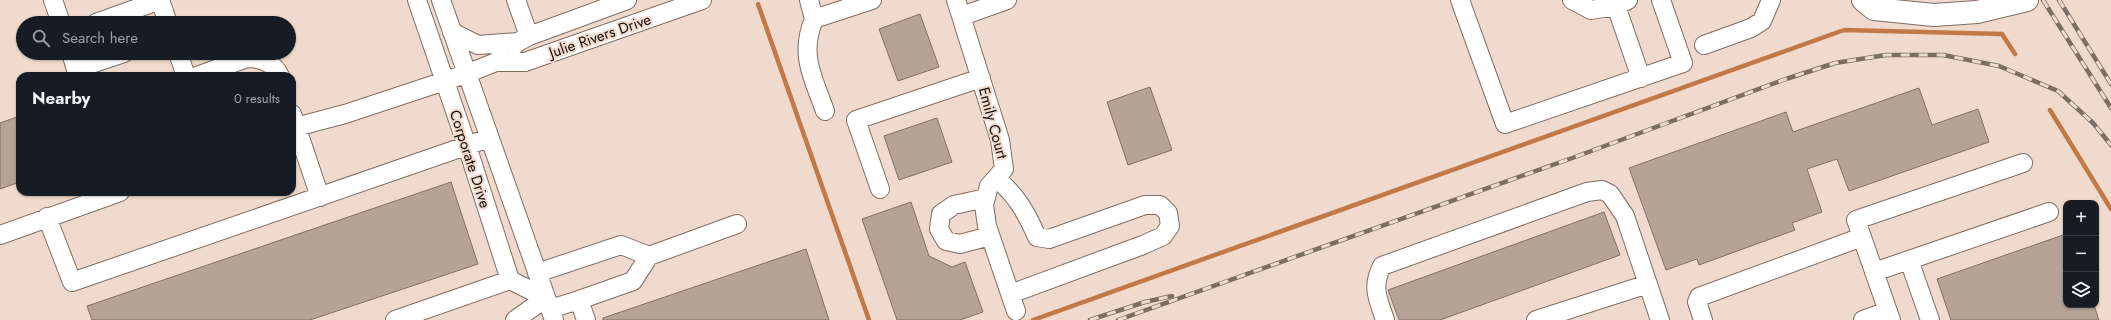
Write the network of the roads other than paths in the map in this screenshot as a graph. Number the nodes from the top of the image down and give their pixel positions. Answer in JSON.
{"nodes":[{"id":1,"x":53,"y":0,"type":"edge"},
{"id":2,"x":416,"y":0,"type":"edge"},
{"id":3,"x":441,"y":0,"type":"edge"},
{"id":4,"x":516,"y":0,"type":"edge"},
{"id":5,"x":628,"y":0,"type":"edge"},
{"id":6,"x":702,"y":0,"type":"edge"},
{"id":7,"x":809,"y":0,"type":"edge"},
{"id":8,"x":872,"y":0,"type":"edge"},
{"id":9,"x":1007,"y":0,"type":"edge"},
{"id":10,"x":1572,"y":0,"type":"edge"},
{"id":11,"x":1661,"y":0,"type":"edge"},
{"id":12,"x":1770,"y":0,"type":"edge"},
{"id":13,"x":1863,"y":0,"type":"edge"},
{"id":14,"x":2027,"y":0,"type":"edge"},
{"id":15,"x":1466,"y":2,"type":"edge"},
{"id":16,"x":1620,"y":2,"type":"edge"},
{"id":17,"x":959,"y":8,"type":"edge"},
{"id":18,"x":59,"y":16,"type":"edge"},
{"id":19,"x":115,"y":16,"type":"edge"},
{"id":20,"x":166,"y":16,"type":"edge"},
{"id":21,"x":814,"y":19,"type":"junction"},
{"id":22,"x":452,"y":32,"type":"junction"},
{"id":23,"x":523,"y":39,"type":"junction"},
{"id":24,"x":1704,"y":45,"type":"dead end"},
{"id":25,"x":98,"y":60,"type":"edge"},
{"id":26,"x":180,"y":60,"type":"edge"},
{"id":27,"x":241,"y":60,"type":"edge"},
{"id":28,"x":259,"y":60,"type":"edge"},
{"id":29,"x":496,"y":62,"type":"junction"},
{"id":30,"x":75,"y":66,"type":"edge"},
{"id":31,"x":185,"y":72,"type":"edge"},
{"id":32,"x":208,"y":72,"type":"edge"},
{"id":33,"x":277,"y":72,"type":"edge"},
{"id":34,"x":466,"y":74,"type":"junction"},
{"id":35,"x":981,"y":78,"type":"junction"},
{"id":36,"x":1641,"y":78,"type":"junction"},
{"id":37,"x":444,"y":81,"type":"junction"},
{"id":38,"x":825,"y":111,"type":"dead end"},
{"id":39,"x":296,"y":122,"type":"edge"},
{"id":40,"x":296,"y":131,"type":"edge"},
{"id":41,"x":489,"y":138,"type":"junction"},
{"id":42,"x":467,"y":146,"type":"junction"},
{"id":43,"x":2023,"y":162,"type":"dead end"},
{"id":44,"x":996,"y":178,"type":"junction"},
{"id":45,"x":880,"y":189,"type":"dead end"},
{"id":46,"x":98,"y":196,"type":"edge"},
{"id":47,"x":320,"y":197,"type":"junction"},
{"id":48,"x":986,"y":198,"type":"junction"},
{"id":49,"x":79,"y":199,"type":"edge"},
{"id":50,"x":2049,"y":212,"type":"dead end"},
{"id":51,"x":48,"y":217,"type":"junction"},
{"id":52,"x":737,"y":224,"type":"dead end"},
{"id":53,"x":0,"y":235,"type":"edge"},
{"id":54,"x":990,"y":236,"type":"junction"},
{"id":55,"x":1862,"y":237,"type":"junction"},
{"id":56,"x":649,"y":256,"type":"junction"},
{"id":57,"x":1908,"y":260,"type":"junction"},
{"id":58,"x":1874,"y":272,"type":"junction"},
{"id":59,"x":537,"y":273,"type":"junction"},
{"id":60,"x":510,"y":280,"type":"junction"},
{"id":61,"x":1648,"y":284,"type":"junction"},
{"id":62,"x":578,"y":300,"type":"junction"},
{"id":63,"x":550,"y":309,"type":"edge"},
{"id":64,"x":1890,"y":316,"type":"edge"},
{"id":65,"x":395,"y":320,"type":"edge"},
{"id":66,"x":515,"y":320,"type":"edge"},
{"id":67,"x":586,"y":320,"type":"edge"},
{"id":68,"x":1385,"y":320,"type":"edge"},
{"id":69,"x":1536,"y":320,"type":"edge"},
{"id":70,"x":1660,"y":320,"type":"edge"},
{"id":71,"x":1703,"y":320,"type":"edge"},
{"id":72,"x":1863,"y":320,"type":"edge"},
{"id":73,"x":1930,"y":320,"type":"edge"}],
"edges":[{"from":1,"to":18,"type":"street"},
{"from":2,"to":37,"type":"street","name":"Corporate Drive"},
{"from":3,"to":22,"type":"street","name":"Corporate Drive"},
{"from":4,"to":23,"type":"street"},
{"from":5,"to":23,"type":"street","name":"Julie Rivers Drive"},
{"from":6,"to":29,"type":"street","name":"Julie Rivers Drive"},
{"from":7,"to":21,"type":"street"},
{"from":8,"to":21,"type":"street"},
{"from":9,"to":17,"type":"street"},
{"from":10,"to":16,"type":"street"},
{"from":11,"to":36,"type":"street"},
{"from":12,"to":24,"type":"street"},
{"from":13,"to":14,"type":"main road"},
{"from":15,"to":36,"type":"street"},
{"from":16,"to":36,"type":"street"},
{"from":17,"to":35,"type":"street","name":"Emily Court"},
{"from":19,"to":20,"type":"street"},
{"from":21,"to":38,"type":"street"},
{"from":22,"to":23,"type":"street"},
{"from":22,"to":34,"type":"street","name":"Corporate Drive"},
{"from":23,"to":29,"type":"street","name":"Julie Rivers Drive"},
{"from":25,"to":30,"type":"street"},
{"from":26,"to":31,"type":"street"},
{"from":27,"to":32,"type":"street"},
{"from":28,"to":33,"type":"street"},
{"from":29,"to":34,"type":"street","name":"Julie Rivers Drive"},
{"from":34,"to":37,"type":"street","name":"Julie Rivers Drive"},
{"from":34,"to":41,"type":"street","name":"Corporate Drive"},
{"from":35,"to":44,"type":"street","name":"Emily Court"},
{"from":35,"to":45,"type":"street"},
{"from":37,"to":39,"type":"street","name":"Julie Rivers Drive"},
{"from":37,"to":42,"type":"street","name":"Corporate Drive"},
{"from":40,"to":47,"type":"street"},
{"from":41,"to":42,"type":"street"},
{"from":41,"to":59,"type":"street","name":"Corporate Drive"},
{"from":42,"to":47,"type":"street"},
{"from":42,"to":60,"type":"street","name":"Corporate Drive"},
{"from":43,"to":55,"type":"street"},
{"from":44,"to":48,"type":"street","name":"Emily Court"},
{"from":44,"to":54,"type":"street","name":"Emily Court"},
{"from":46,"to":49,"type":"street"},
{"from":47,"to":51,"type":"street"},
{"from":48,"to":54,"type":"street","name":"Emily Court"},
{"from":48,"to":54,"type":"street"},
{"from":49,"to":51,"type":"street"},
{"from":50,"to":57,"type":"street"},
{"from":51,"to":53,"type":"street"},
{"from":52,"to":56,"type":"street"},
{"from":55,"to":58,"type":"street"},
{"from":55,"to":71,"type":"street"},
{"from":56,"to":59,"type":"street"},
{"from":56,"to":62,"type":"street"},
{"from":57,"to":58,"type":"street"},
{"from":57,"to":73,"type":"street"},
{"from":58,"to":64,"type":"street"},
{"from":59,"to":63,"type":"street","name":"Corporate Drive"},
{"from":60,"to":63,"type":"street"},
{"from":60,"to":65,"type":"street"},
{"from":61,"to":68,"type":"street"},
{"from":61,"to":69,"type":"street"},
{"from":61,"to":70,"type":"street"},
{"from":62,"to":63,"type":"street"},
{"from":62,"to":67,"type":"street"},
{"from":63,"to":66,"type":"street"},
{"from":64,"to":72,"type":"street"}]}
